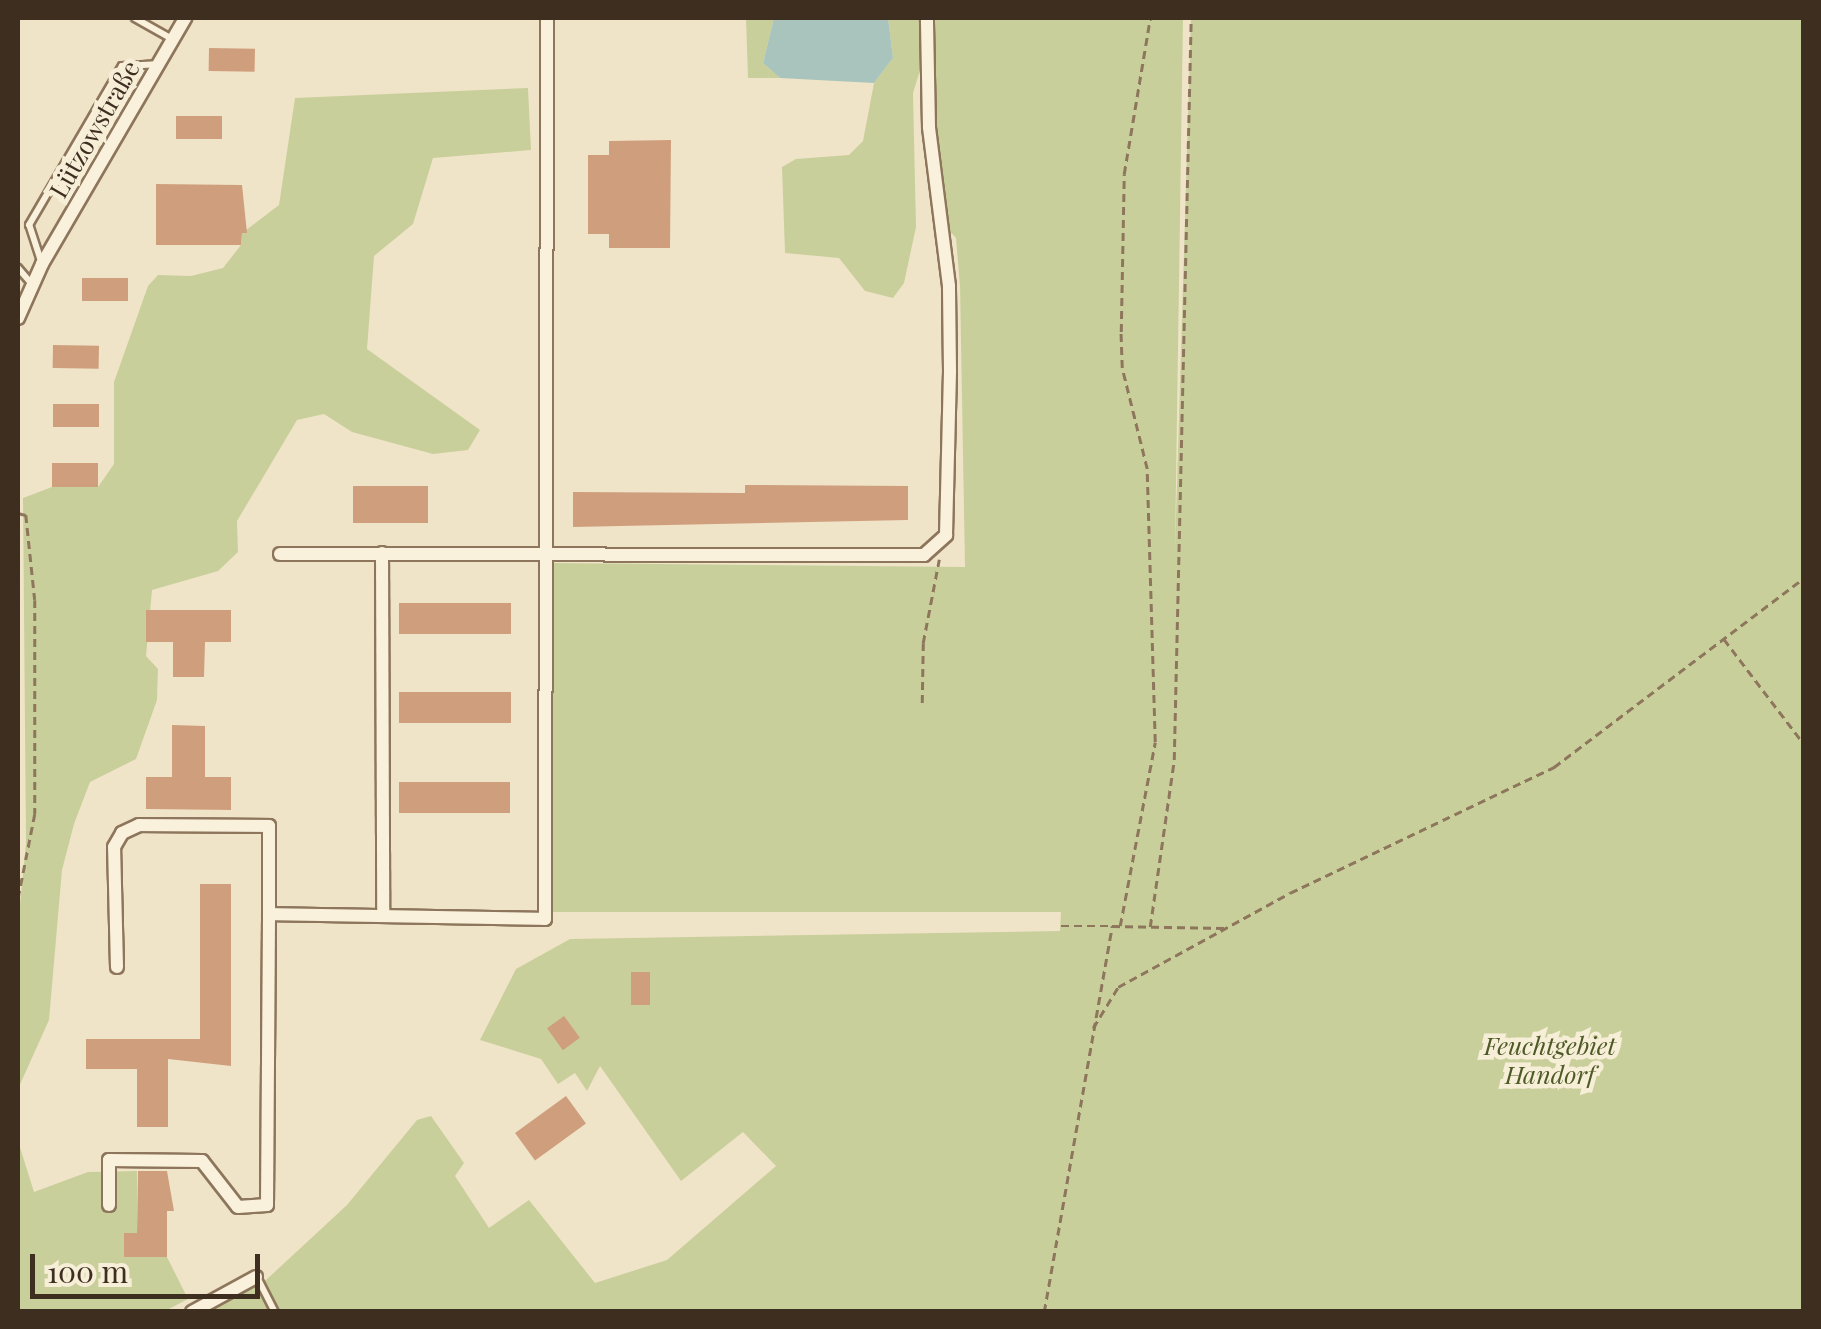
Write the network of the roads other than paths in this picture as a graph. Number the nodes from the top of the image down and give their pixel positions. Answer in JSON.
{"nodes":[{"id":1,"x":135,"y":18,"type":"edge"},
{"id":2,"x":185,"y":18,"type":"edge"},
{"id":3,"x":548,"y":18,"type":"edge"},
{"id":4,"x":927,"y":18,"type":"edge"},
{"id":5,"x":173,"y":39,"type":"junction"},
{"id":6,"x":158,"y":64,"type":"junction"},
{"id":7,"x":42,"y":264,"type":"junction"},
{"id":8,"x":18,"y":268,"type":"edge"},
{"id":9,"x":32,"y":284,"type":"junction"},
{"id":10,"x":18,"y":318,"type":"edge"},
{"id":11,"x":544,"y":552,"type":"junction"},
{"id":12,"x":382,"y":553,"type":"junction"},
{"id":13,"x":280,"y":554,"type":"dead end"},
{"id":14,"x":269,"y":914,"type":"junction"},
{"id":15,"x":383,"y":916,"type":"junction"},
{"id":16,"x":117,"y":967,"type":"dead end"},
{"id":17,"x":109,"y":1205,"type":"dead end"},
{"id":18,"x":256,"y":1276,"type":"joint"},
{"id":19,"x":192,"y":1312,"type":"edge"},
{"id":20,"x":275,"y":1312,"type":"edge"}],
"edges":[{"from":1,"to":5,"type":"lane"},
{"from":2,"to":5,"type":"street","name":"Lützowstraße"},
{"from":3,"to":11,"type":"street"},
{"from":4,"to":11,"type":"street"},
{"from":5,"to":6,"type":"street","name":"Lützowstraße"},
{"from":6,"to":7,"type":"street","name":"Lützowstraße"},
{"from":6,"to":7,"type":"lane"},
{"from":7,"to":9,"type":"street","name":"Lützowstraße"},
{"from":8,"to":9,"type":"lane"},
{"from":9,"to":10,"type":"street","name":"Lützowstraße"},
{"from":11,"to":12,"type":"street"},
{"from":11,"to":15,"type":"street"},
{"from":12,"to":13,"type":"street"},
{"from":12,"to":15,"type":"street"},
{"from":14,"to":15,"type":"street"},
{"from":14,"to":16,"type":"street"},
{"from":14,"to":17,"type":"street"},
{"from":18,"to":19,"type":"street"},
{"from":18,"to":20,"type":"lane"}]}
